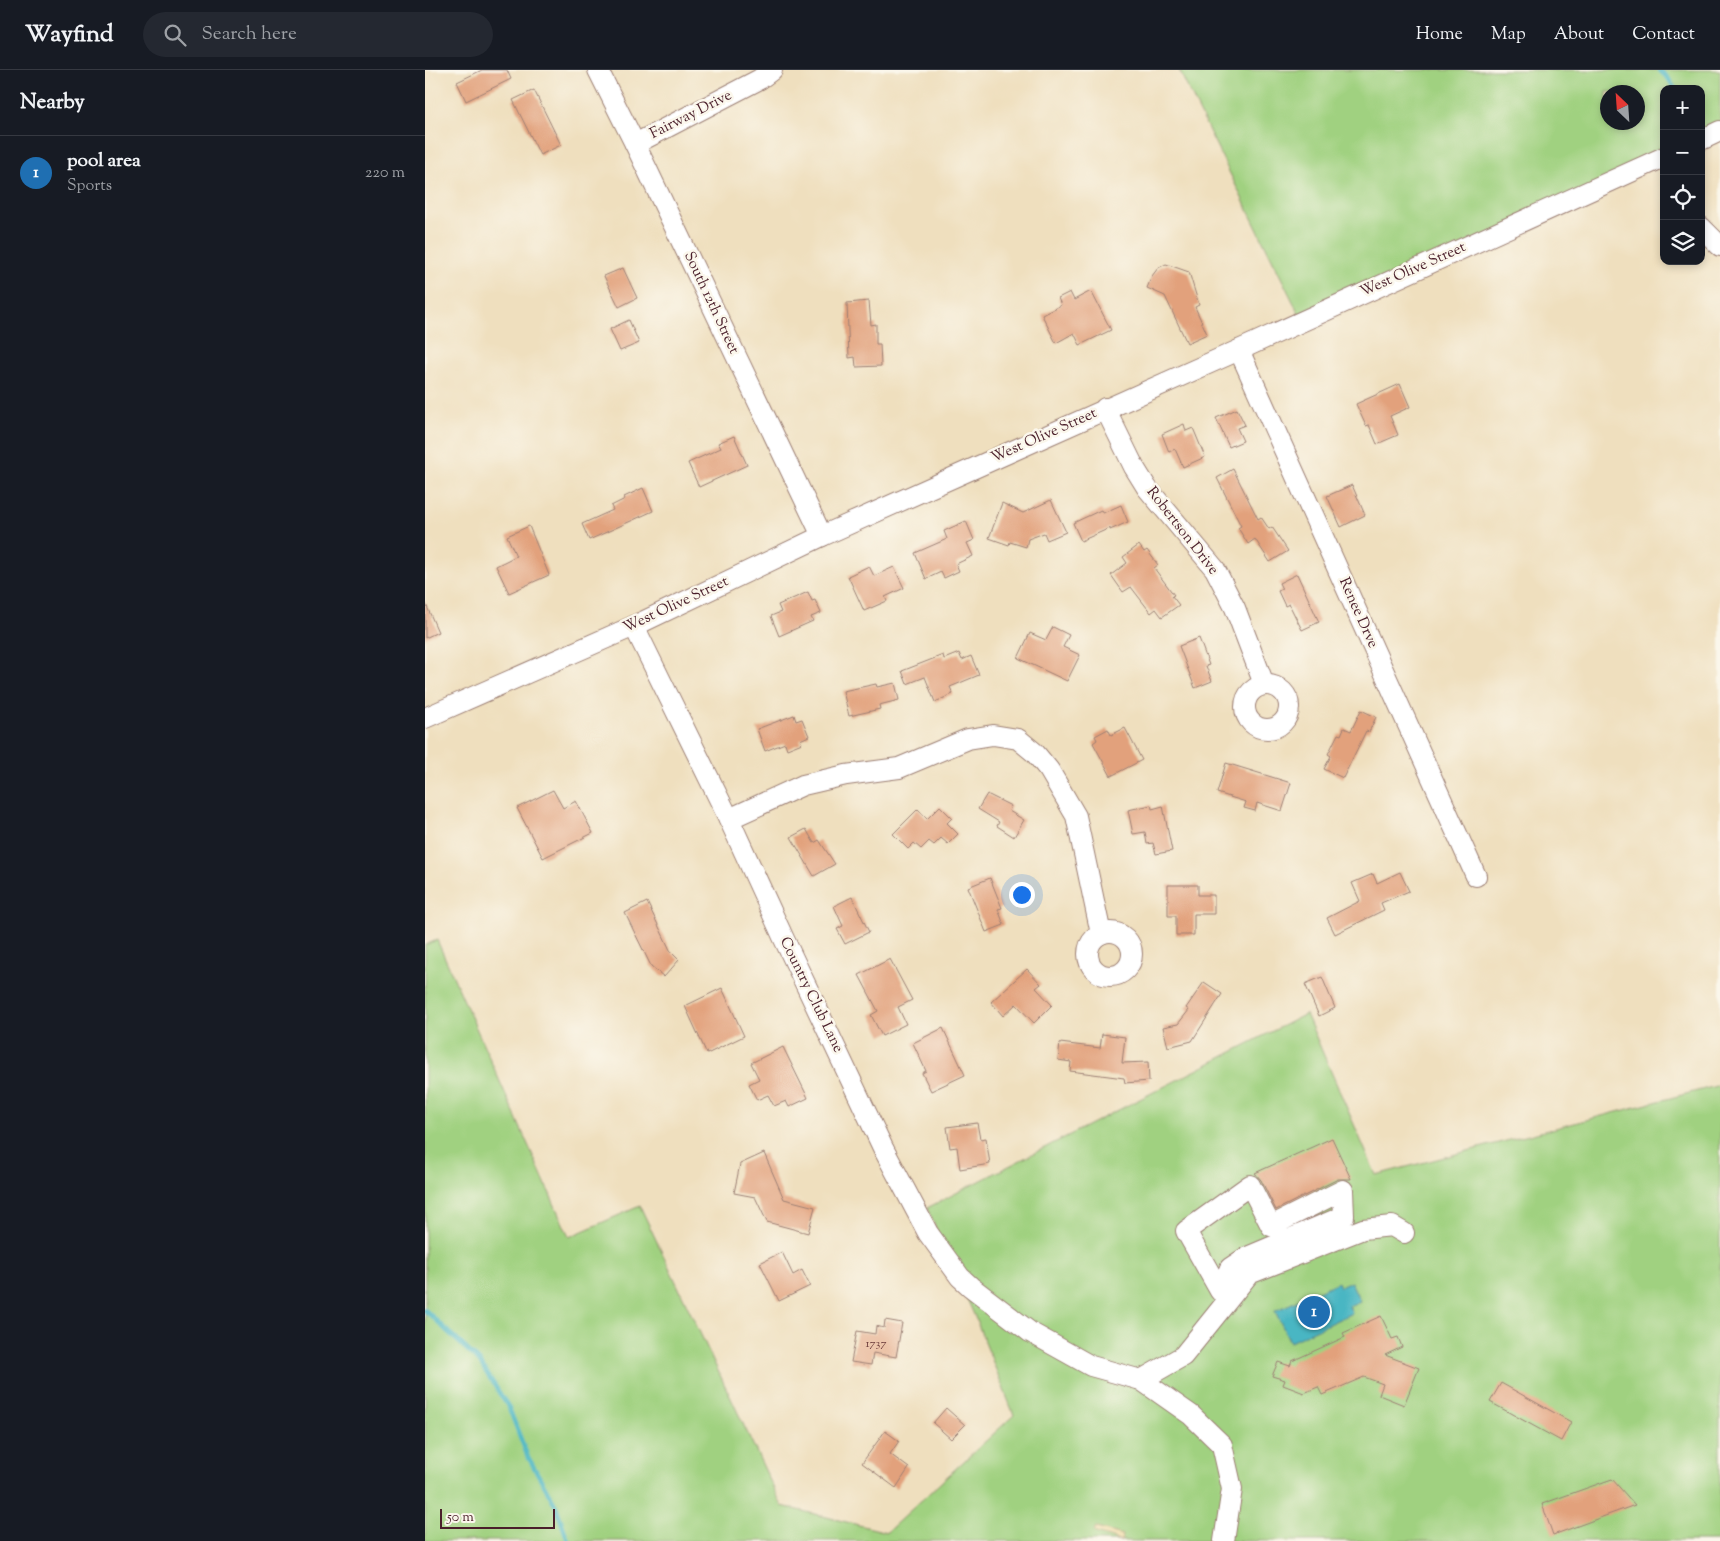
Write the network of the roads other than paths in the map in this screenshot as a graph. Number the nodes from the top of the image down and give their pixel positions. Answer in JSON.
{"nodes":[{"id":1,"x":598,"y":70,"type":"edge"},
{"id":2,"x":772,"y":70,"type":"edge"},
{"id":3,"x":1720,"y":131,"type":"edge"},
{"id":4,"x":1705,"y":138,"type":"edge"},
{"id":5,"x":635,"y":144,"type":"junction"},
{"id":6,"x":1660,"y":163,"type":"edge"},
{"id":7,"x":1705,"y":231,"type":"edge"},
{"id":8,"x":1720,"y":246,"type":"edge"},
{"id":9,"x":1239,"y":350,"type":"junction"},
{"id":10,"x":1105,"y":408,"type":"junction"},
{"id":11,"x":821,"y":536,"type":"junction"},
{"id":12,"x":634,"y":626,"type":"junction"},
{"id":13,"x":1264,"y":684,"type":"dead end"},
{"id":14,"x":425,"y":718,"type":"edge"},
{"id":15,"x":729,"y":818,"type":"junction"},
{"id":16,"x":1476,"y":876,"type":"dead end"},
{"id":17,"x":1101,"y":934,"type":"dead end"},
{"id":18,"x":1404,"y":1233,"type":"dead end"},
{"id":19,"x":1220,"y":1291,"type":"joint"},
{"id":20,"x":1141,"y":1380,"type":"junction"},
{"id":21,"x":1224,"y":1541,"type":"edge"}],
"edges":[{"from":1,"to":5,"type":"street","name":"South 12th Street"},
{"from":2,"to":5,"type":"street","name":"Fairway Drive"},
{"from":3,"to":4,"type":"street"},
{"from":5,"to":11,"type":"street","name":"South 12th Street"},
{"from":6,"to":9,"type":"street","name":"West Olive Street"},
{"from":7,"to":8,"type":"street"},
{"from":9,"to":10,"type":"street","name":"West Olive Street"},
{"from":9,"to":16,"type":"street","name":"Renee Drve"},
{"from":10,"to":11,"type":"street","name":"West Olive Street"},
{"from":10,"to":13,"type":"street","name":"Robertson Drive"},
{"from":11,"to":12,"type":"street","name":"West Olive Street"},
{"from":12,"to":14,"type":"street","name":"West Olive Street"},
{"from":12,"to":15,"type":"street","name":"Country Club Lane"},
{"from":15,"to":17,"type":"street"},
{"from":15,"to":20,"type":"street","name":"Country Club Lane"},
{"from":18,"to":20,"type":"street"},
{"from":19,"to":19,"type":"street"},
{"from":20,"to":21,"type":"street","name":"Country Club Lane"}]}
